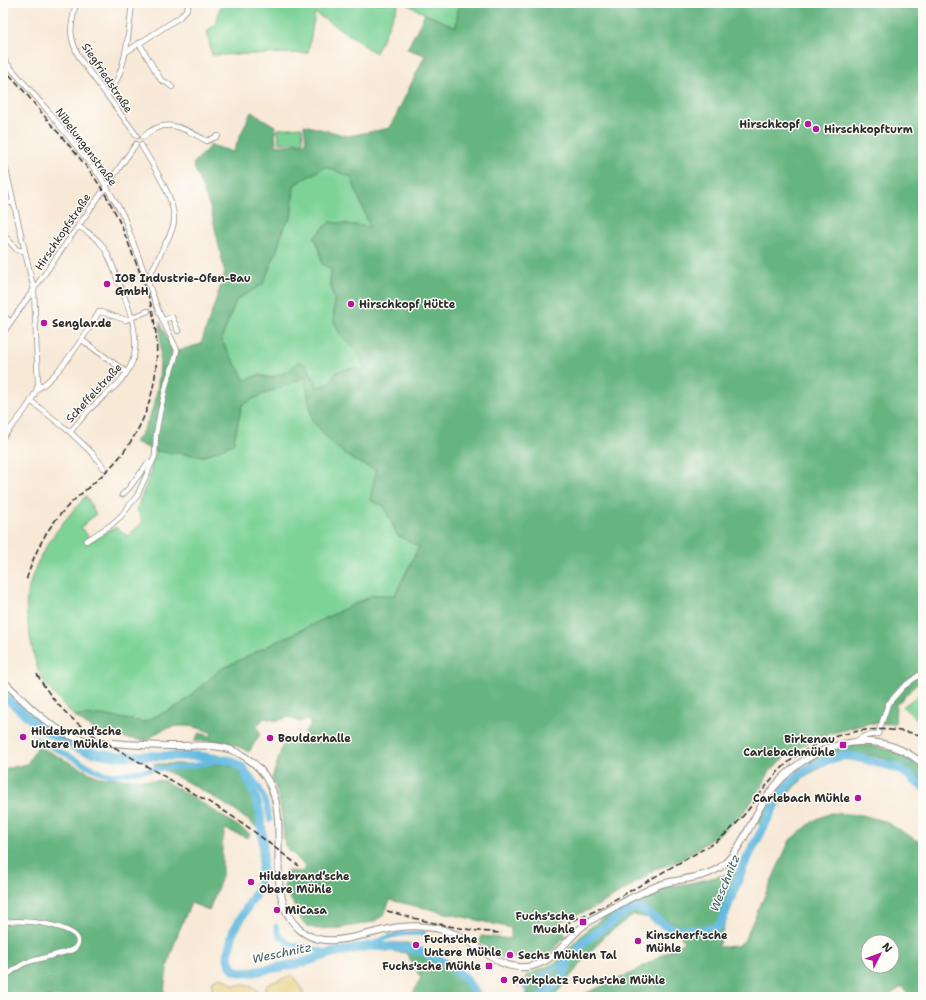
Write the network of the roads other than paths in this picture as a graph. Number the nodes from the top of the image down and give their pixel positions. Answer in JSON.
{"nodes":[{"id":1,"x":76,"y":3,"type":"edge"},
{"id":2,"x":132,"y":3,"type":"edge"},
{"id":3,"x":189,"y":3,"type":"edge"},
{"id":4,"x":139,"y":43,"type":"junction"},
{"id":5,"x":126,"y":52,"type":"junction"},
{"id":6,"x":3,"y":59,"type":"edge"},
{"id":7,"x":172,"y":87,"type":"dead end"},
{"id":8,"x":107,"y":96,"type":"junction"},
{"id":9,"x":137,"y":136,"type":"junction"},
{"id":10,"x":218,"y":136,"type":"dead end"},
{"id":11,"x":143,"y":138,"type":"junction"},
{"id":12,"x":138,"y":144,"type":"junction"},
{"id":13,"x":3,"y":157,"type":"edge"},
{"id":14,"x":106,"y":185,"type":"junction"},
{"id":15,"x":13,"y":202,"type":"junction"},
{"id":16,"x":3,"y":204,"type":"edge"},
{"id":17,"x":78,"y":226,"type":"junction"},
{"id":18,"x":3,"y":234,"type":"edge"},
{"id":19,"x":25,"y":251,"type":"junction"},
{"id":20,"x":147,"y":278,"type":"junction"},
{"id":21,"x":34,"y":290,"type":"junction"},
{"id":22,"x":148,"y":311,"type":"dead end"},
{"id":23,"x":3,"y":314,"type":"edge"},
{"id":24,"x":132,"y":318,"type":"junction"},
{"id":25,"x":163,"y":320,"type":"junction"},
{"id":26,"x":10,"y":322,"type":"junction"},
{"id":27,"x":178,"y":331,"type":"dead end"},
{"id":28,"x":3,"y":332,"type":"edge"},
{"id":29,"x":82,"y":340,"type":"junction"},
{"id":30,"x":126,"y":372,"type":"junction"},
{"id":31,"x":37,"y":389,"type":"junction"},
{"id":32,"x":31,"y":401,"type":"junction"},
{"id":33,"x":70,"y":432,"type":"junction"},
{"id":34,"x":3,"y":437,"type":"edge"},
{"id":35,"x":151,"y":463,"type":"junction"},
{"id":36,"x":104,"y":468,"type":"dead end"},
{"id":37,"x":122,"y":495,"type":"dead end"},
{"id":38,"x":86,"y":542,"type":"dead end"},
{"id":39,"x":923,"y":672,"type":"edge"},
{"id":40,"x":3,"y":681,"type":"edge"},
{"id":41,"x":856,"y":741,"type":"junction"},
{"id":42,"x":923,"y":764,"type":"edge"},
{"id":43,"x":3,"y":922,"type":"edge"},
{"id":44,"x":3,"y":978,"type":"edge"}],
"edges":[{"from":1,"to":8,"type":"street","name":"Siegfriedstraße"},
{"from":2,"to":5,"type":"street"},
{"from":3,"to":4,"type":"street"},
{"from":4,"to":5,"type":"street"},
{"from":4,"to":7,"type":"street"},
{"from":5,"to":8,"type":"street"},
{"from":6,"to":14,"type":"street","name":"Nibelungenstraße"},
{"from":8,"to":9,"type":"street","name":"Siegfriedstraße"},
{"from":9,"to":11,"type":"street"},
{"from":9,"to":12,"type":"street"},
{"from":10,"to":11,"type":"street"},
{"from":11,"to":12,"type":"street"},
{"from":12,"to":14,"type":"street","name":"Hirschkopfstraße"},
{"from":12,"to":20,"type":"street"},
{"from":13,"to":15,"type":"street"},
{"from":14,"to":17,"type":"street","name":"Hirschkopfstraße"},
{"from":14,"to":20,"type":"street","name":"Nibelungenstraße"},
{"from":15,"to":16,"type":"street"},
{"from":15,"to":19,"type":"street"},
{"from":17,"to":21,"type":"street","name":"Hirschkopfstraße"},
{"from":17,"to":24,"type":"street","name":"Scheffelstraße"},
{"from":18,"to":19,"type":"street"},
{"from":19,"to":21,"type":"street"},
{"from":20,"to":25,"type":"street","name":"Nibelungenstraße"},
{"from":21,"to":26,"type":"street","name":"Hirschkopfstraße"},
{"from":21,"to":31,"type":"street"},
{"from":22,"to":24,"type":"street"},
{"from":23,"to":26,"type":"street"},
{"from":24,"to":29,"type":"street"},
{"from":24,"to":30,"type":"street","name":"Scheffelstraße"},
{"from":25,"to":27,"type":"street"},
{"from":25,"to":35,"type":"street","name":"Nibelungenstraße"},
{"from":26,"to":28,"type":"street","name":"Hirschkopfstraße"},
{"from":29,"to":30,"type":"street"},
{"from":29,"to":31,"type":"street"},
{"from":30,"to":33,"type":"street","name":"Scheffelstraße"},
{"from":31,"to":32,"type":"street"},
{"from":32,"to":33,"type":"street"},
{"from":32,"to":34,"type":"street"},
{"from":33,"to":36,"type":"street"},
{"from":35,"to":37,"type":"street"},
{"from":35,"to":38,"type":"street"},
{"from":39,"to":41,"type":"street"},
{"from":40,"to":41,"type":"main road"},
{"from":41,"to":42,"type":"main road"},
{"from":43,"to":44,"type":"street"}]}
